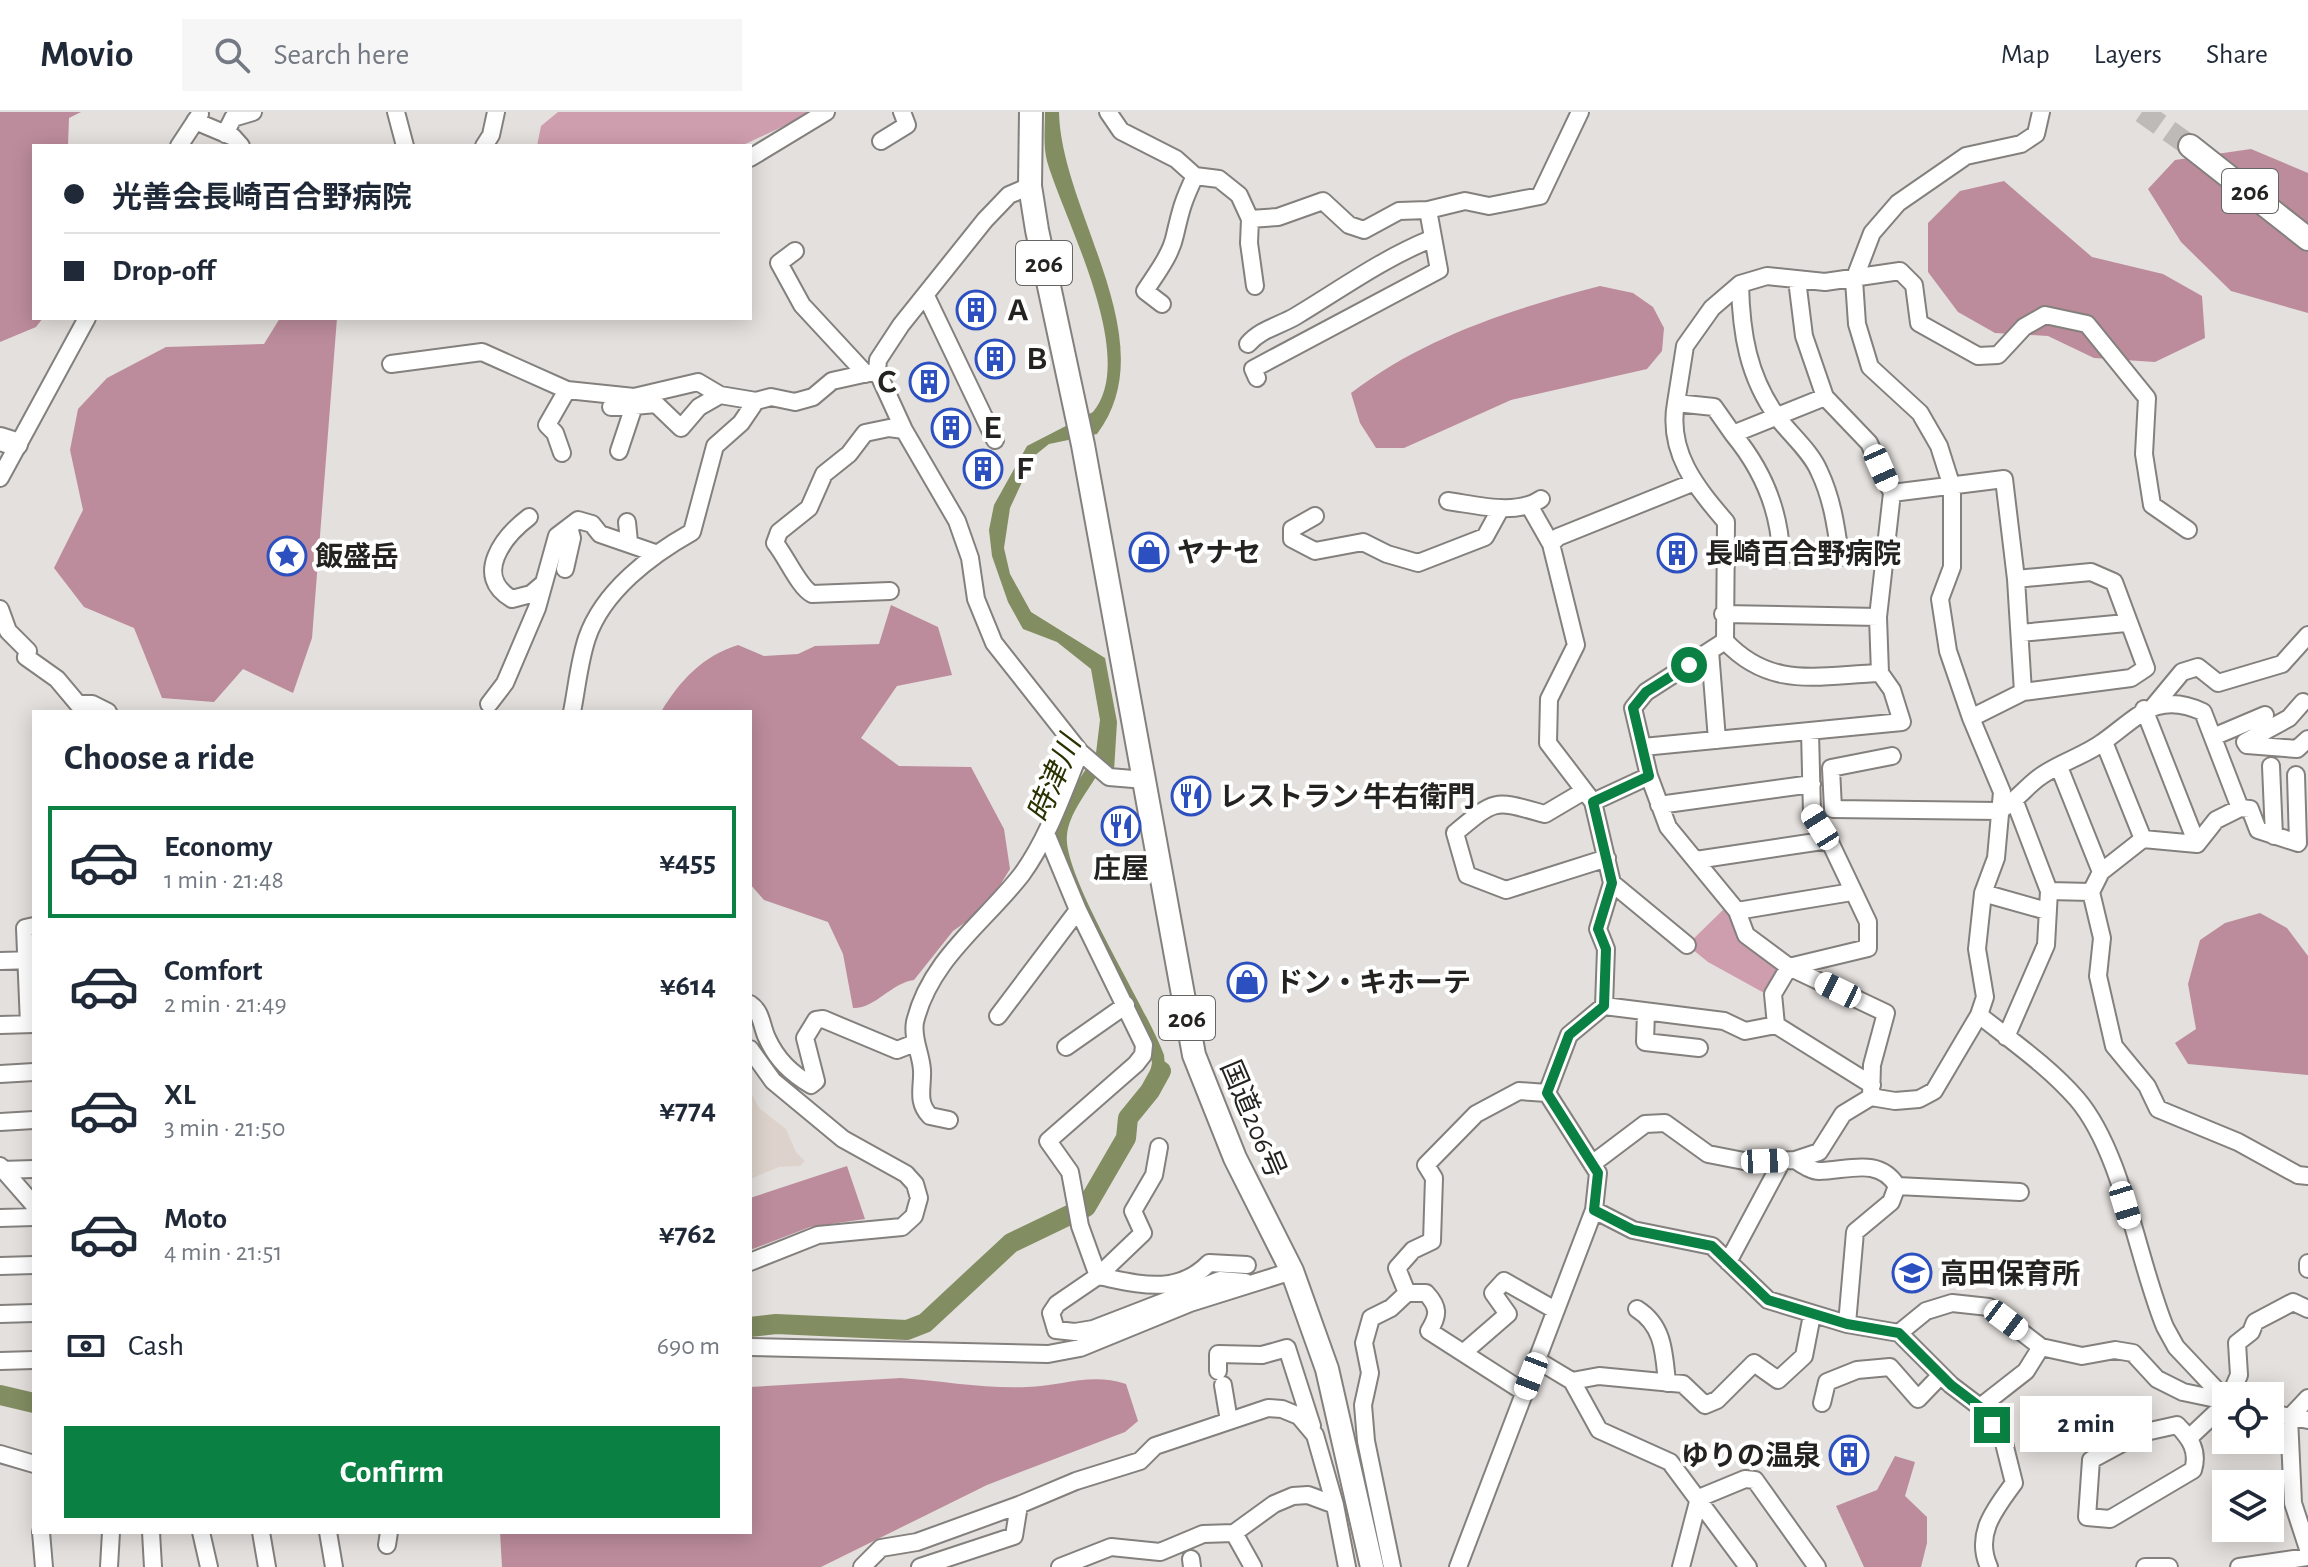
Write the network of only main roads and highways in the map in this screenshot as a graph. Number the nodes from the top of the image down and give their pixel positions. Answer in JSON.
{"nodes":[{"id":1,"x":1031,"y":112,"type":"edge"},
{"id":2,"x":2308,"y":229,"type":"edge"},
{"id":3,"x":2308,"y":239,"type":"edge"},
{"id":4,"x":1372,"y":1567,"type":"edge"}],
"edges":[{"from":1,"to":4,"type":"highway","name":"国道206号","number":"206"},
{"from":2,"to":3,"type":"highway","number":"206"}]}
